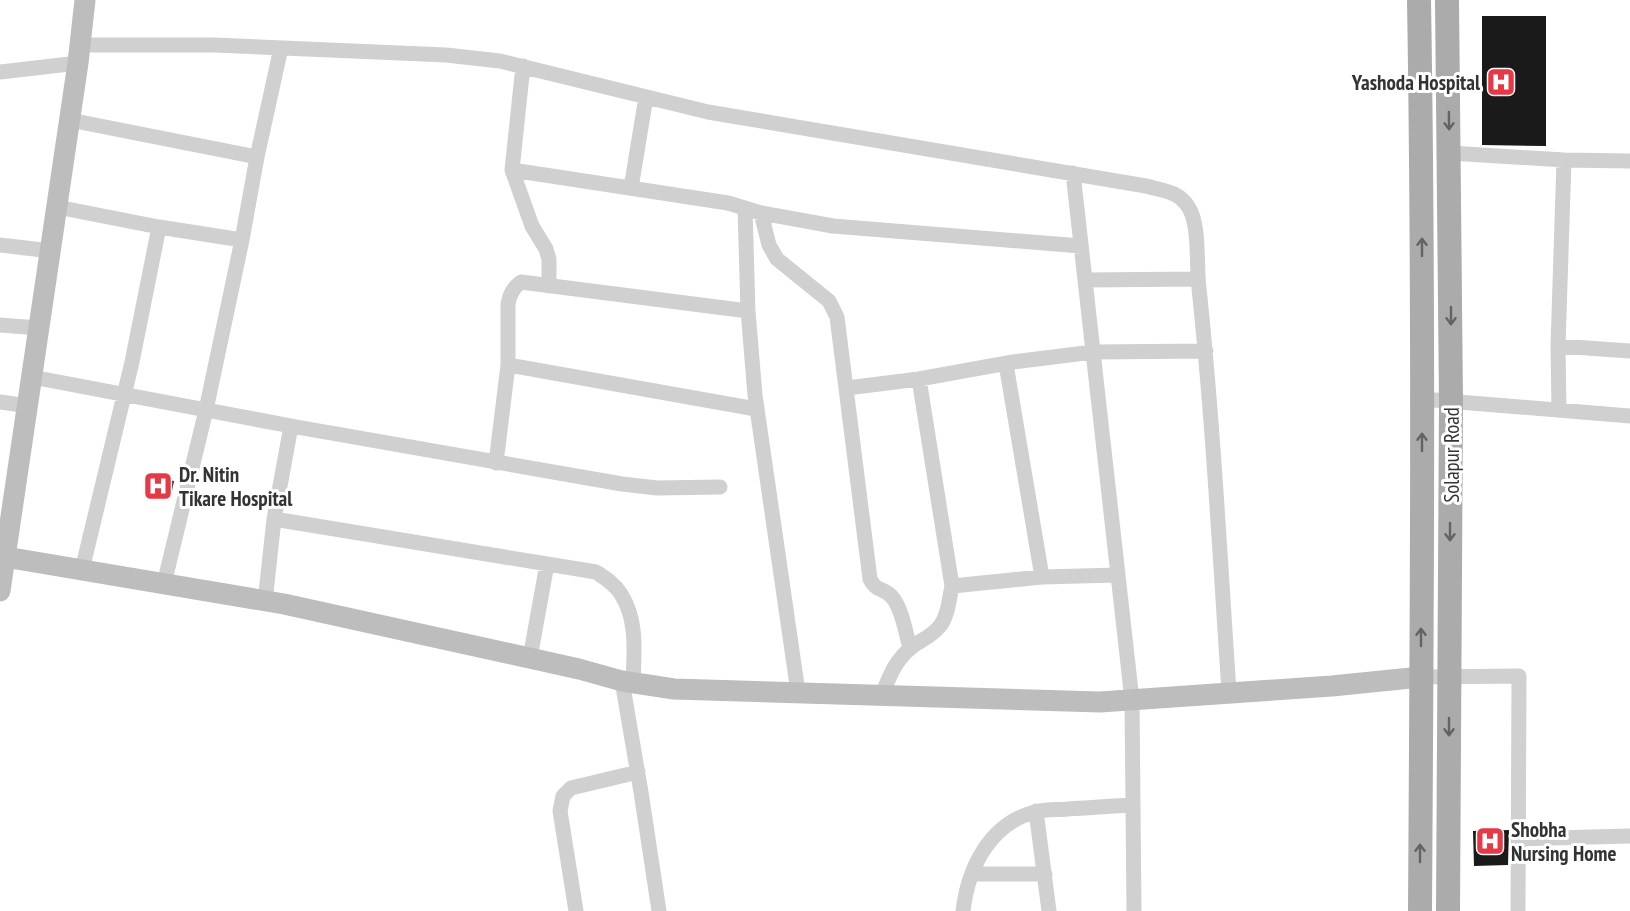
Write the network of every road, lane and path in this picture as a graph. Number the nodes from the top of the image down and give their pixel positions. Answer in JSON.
{"nodes":[{"id":1,"x":85,"y":0,"type":"edge"},
{"id":2,"x":1419,"y":0,"type":"edge"},
{"id":3,"x":1447,"y":0,"type":"edge"},
{"id":4,"x":281,"y":48,"type":"junction"},
{"id":5,"x":79,"y":54,"type":"junction"},
{"id":6,"x":523,"y":66,"type":"junction"},
{"id":7,"x":0,"y":72,"type":"edge"},
{"id":8,"x":646,"y":97,"type":"junction"},
{"id":9,"x":70,"y":120,"type":"junction"},
{"id":10,"x":1450,"y":153,"type":"junction"},
{"id":11,"x":257,"y":158,"type":"junction"},
{"id":12,"x":1564,"y":160,"type":"junction"},
{"id":13,"x":1630,"y":161,"type":"edge"},
{"id":14,"x":512,"y":170,"type":"junction"},
{"id":15,"x":1073,"y":173,"type":"junction"},
{"id":16,"x":630,"y":188,"type":"junction"},
{"id":17,"x":57,"y":207,"type":"junction"},
{"id":18,"x":745,"y":208,"type":"junction"},
{"id":19,"x":761,"y":213,"type":"junction"},
{"id":20,"x":159,"y":227,"type":"junction"},
{"id":21,"x":242,"y":240,"type":"junction"},
{"id":22,"x":0,"y":245,"type":"edge"},
{"id":23,"x":1081,"y":246,"type":"junction"},
{"id":24,"x":51,"y":250,"type":"junction"},
{"id":25,"x":1198,"y":279,"type":"junction"},
{"id":26,"x":1084,"y":280,"type":"junction"},
{"id":27,"x":549,"y":286,"type":"junction"},
{"id":28,"x":748,"y":311,"type":"junction"},
{"id":29,"x":0,"y":325,"type":"edge"},
{"id":30,"x":39,"y":328,"type":"junction"},
{"id":31,"x":1558,"y":346,"type":"junction"},
{"id":32,"x":1206,"y":351,"type":"junction"},
{"id":33,"x":1630,"y":351,"type":"edge"},
{"id":34,"x":1093,"y":352,"type":"junction"},
{"id":35,"x":1006,"y":364,"type":"junction"},
{"id":36,"x":508,"y":365,"type":"junction"},
{"id":37,"x":32,"y":377,"type":"junction"},
{"id":38,"x":919,"y":379,"type":"junction"},
{"id":39,"x":847,"y":388,"type":"junction"},
{"id":40,"x":124,"y":395,"type":"junction"},
{"id":41,"x":1422,"y":399,"type":"junction"},
{"id":42,"x":0,"y":402,"type":"edge"},
{"id":43,"x":1451,"y":402,"type":"junction"},
{"id":44,"x":28,"y":406,"type":"junction"},
{"id":45,"x":756,"y":409,"type":"junction"},
{"id":46,"x":1559,"y":409,"type":"junction"},
{"id":47,"x":206,"y":410,"type":"junction"},
{"id":48,"x":1630,"y":416,"type":"edge"},
{"id":49,"x":291,"y":426,"type":"junction"},
{"id":50,"x":496,"y":463,"type":"junction"},
{"id":51,"x":720,"y":487,"type":"dead end"},
{"id":52,"x":274,"y":519,"type":"junction"},
{"id":53,"x":3,"y":557,"type":"edge"},
{"id":54,"x":547,"y":564,"type":"junction"},
{"id":55,"x":82,"y":570,"type":"junction"},
{"id":56,"x":1118,"y":575,"type":"junction"},
{"id":57,"x":1042,"y":577,"type":"junction"},
{"id":58,"x":165,"y":584,"type":"junction"},
{"id":59,"x":952,"y":586,"type":"junction"},
{"id":60,"x":0,"y":591,"type":"edge"},
{"id":61,"x":265,"y":602,"type":"junction"},
{"id":62,"x":910,"y":648,"type":"junction"},
{"id":63,"x":530,"y":658,"type":"junction"},
{"id":64,"x":1421,"y":676,"type":"junction"},
{"id":65,"x":1449,"y":676,"type":"junction"},
{"id":66,"x":627,"y":682,"type":"junction"},
{"id":67,"x":798,"y":692,"type":"junction"},
{"id":68,"x":1229,"y":692,"type":"junction"},
{"id":69,"x":882,"y":695,"type":"junction"},
{"id":70,"x":1132,"y":700,"type":"junction"},
{"id":71,"x":638,"y":772,"type":"junction"},
{"id":72,"x":1133,"y":805,"type":"junction"},
{"id":73,"x":1036,"y":811,"type":"junction"},
{"id":74,"x":1630,"y":836,"type":"edge"},
{"id":75,"x":1518,"y":839,"type":"junction"},
{"id":76,"x":972,"y":873,"type":"junction"},
{"id":77,"x":1045,"y":874,"type":"junction"},
{"id":78,"x":576,"y":911,"type":"edge"},
{"id":79,"x":659,"y":911,"type":"edge"},
{"id":80,"x":963,"y":911,"type":"edge"},
{"id":81,"x":1049,"y":911,"type":"edge"},
{"id":82,"x":1134,"y":911,"type":"edge"},
{"id":83,"x":1420,"y":911,"type":"edge"},
{"id":84,"x":1448,"y":911,"type":"edge"},
{"id":85,"x":1518,"y":911,"type":"edge"}],
"edges":[{"from":1,"to":5,"type":"street"},
{"from":41,"to":2,"type":"main road","name":"Solapur Road","one_way":true},
{"from":3,"to":10,"type":"main road","name":"Solapur Road","one_way":true},
{"from":4,"to":5,"type":"street"},
{"from":4,"to":6,"type":"street"},
{"from":4,"to":11,"type":"street"},
{"from":5,"to":7,"type":"street"},
{"from":5,"to":9,"type":"street"},
{"from":6,"to":8,"type":"street"},
{"from":6,"to":14,"type":"street"},
{"from":8,"to":15,"type":"street"},
{"from":8,"to":16,"type":"street"},
{"from":9,"to":11,"type":"street"},
{"from":9,"to":17,"type":"street"},
{"from":10,"to":12,"type":"street"},
{"from":10,"to":43,"type":"main road","name":"Solapur Road","one_way":true},
{"from":11,"to":21,"type":"street"},
{"from":12,"to":13,"type":"street"},
{"from":12,"to":31,"type":"street"},
{"from":14,"to":16,"type":"street"},
{"from":14,"to":27,"type":"street"},
{"from":15,"to":23,"type":"street"},
{"from":15,"to":25,"type":"street"},
{"from":16,"to":18,"type":"street"},
{"from":17,"to":20,"type":"street"},
{"from":17,"to":24,"type":"street"},
{"from":18,"to":19,"type":"street"},
{"from":18,"to":28,"type":"street"},
{"from":19,"to":23,"type":"street"},
{"from":19,"to":39,"type":"street"},
{"from":20,"to":21,"type":"street"},
{"from":20,"to":40,"type":"street"},
{"from":21,"to":47,"type":"street"},
{"from":22,"to":24,"type":"street"},
{"from":23,"to":26,"type":"street"},
{"from":24,"to":30,"type":"street"},
{"from":25,"to":26,"type":"street"},
{"from":25,"to":32,"type":"street"},
{"from":26,"to":34,"type":"street"},
{"from":27,"to":28,"type":"street"},
{"from":27,"to":36,"type":"street"},
{"from":28,"to":45,"type":"street"},
{"from":29,"to":30,"type":"street"},
{"from":30,"to":37,"type":"street"},
{"from":31,"to":33,"type":"street"},
{"from":31,"to":46,"type":"street"},
{"from":32,"to":34,"type":"street"},
{"from":32,"to":68,"type":"street"},
{"from":34,"to":35,"type":"street"},
{"from":34,"to":56,"type":"street"},
{"from":35,"to":38,"type":"street"},
{"from":35,"to":57,"type":"street"},
{"from":36,"to":45,"type":"street"},
{"from":36,"to":50,"type":"street"},
{"from":37,"to":40,"type":"street"},
{"from":37,"to":44,"type":"street"},
{"from":38,"to":39,"type":"street"},
{"from":38,"to":59,"type":"street"},
{"from":39,"to":62,"type":"street"},
{"from":40,"to":47,"type":"street"},
{"from":40,"to":55,"type":"street"},
{"from":41,"to":43,"type":"street"},
{"from":64,"to":41,"type":"main road","name":"Solapur Road","one_way":true},
{"from":42,"to":44,"type":"street"},
{"from":43,"to":46,"type":"street"},
{"from":43,"to":65,"type":"main road","name":"Solapur Road","one_way":true},
{"from":44,"to":53,"type":"street"},
{"from":45,"to":67,"type":"street"},
{"from":46,"to":48,"type":"street"},
{"from":47,"to":49,"type":"street"},
{"from":47,"to":58,"type":"street"},
{"from":49,"to":50,"type":"street"},
{"from":49,"to":52,"type":"street"},
{"from":50,"to":51,"type":"street"},
{"from":52,"to":54,"type":"street"},
{"from":52,"to":61,"type":"street"},
{"from":53,"to":55,"type":"street"},
{"from":53,"to":60,"type":"street"},
{"from":54,"to":63,"type":"street"},
{"from":54,"to":66,"type":"street"},
{"from":55,"to":58,"type":"street"},
{"from":56,"to":57,"type":"street"},
{"from":56,"to":70,"type":"street"},
{"from":57,"to":59,"type":"street"},
{"from":58,"to":61,"type":"street"},
{"from":59,"to":62,"type":"street"},
{"from":61,"to":63,"type":"street"},
{"from":62,"to":69,"type":"street"},
{"from":63,"to":66,"type":"street"},
{"from":64,"to":65,"type":"street"},
{"from":64,"to":68,"type":"street"},
{"from":83,"to":64,"type":"main road","name":"Solapur Road","one_way":true},
{"from":65,"to":75,"type":"street"},
{"from":65,"to":84,"type":"main road","name":"Solapur Road","one_way":true},
{"from":66,"to":67,"type":"street"},
{"from":66,"to":71,"type":"street"},
{"from":67,"to":69,"type":"street"},
{"from":68,"to":70,"type":"street"},
{"from":69,"to":70,"type":"street"},
{"from":70,"to":72,"type":"street"},
{"from":71,"to":78,"type":"street"},
{"from":71,"to":79,"type":"street"},
{"from":72,"to":73,"type":"street"},
{"from":72,"to":82,"type":"street"},
{"from":73,"to":76,"type":"street"},
{"from":73,"to":77,"type":"street"},
{"from":74,"to":75,"type":"street"},
{"from":75,"to":85,"type":"street"},
{"from":76,"to":77,"type":"street"},
{"from":76,"to":80,"type":"street"},
{"from":77,"to":81,"type":"street"}]}
